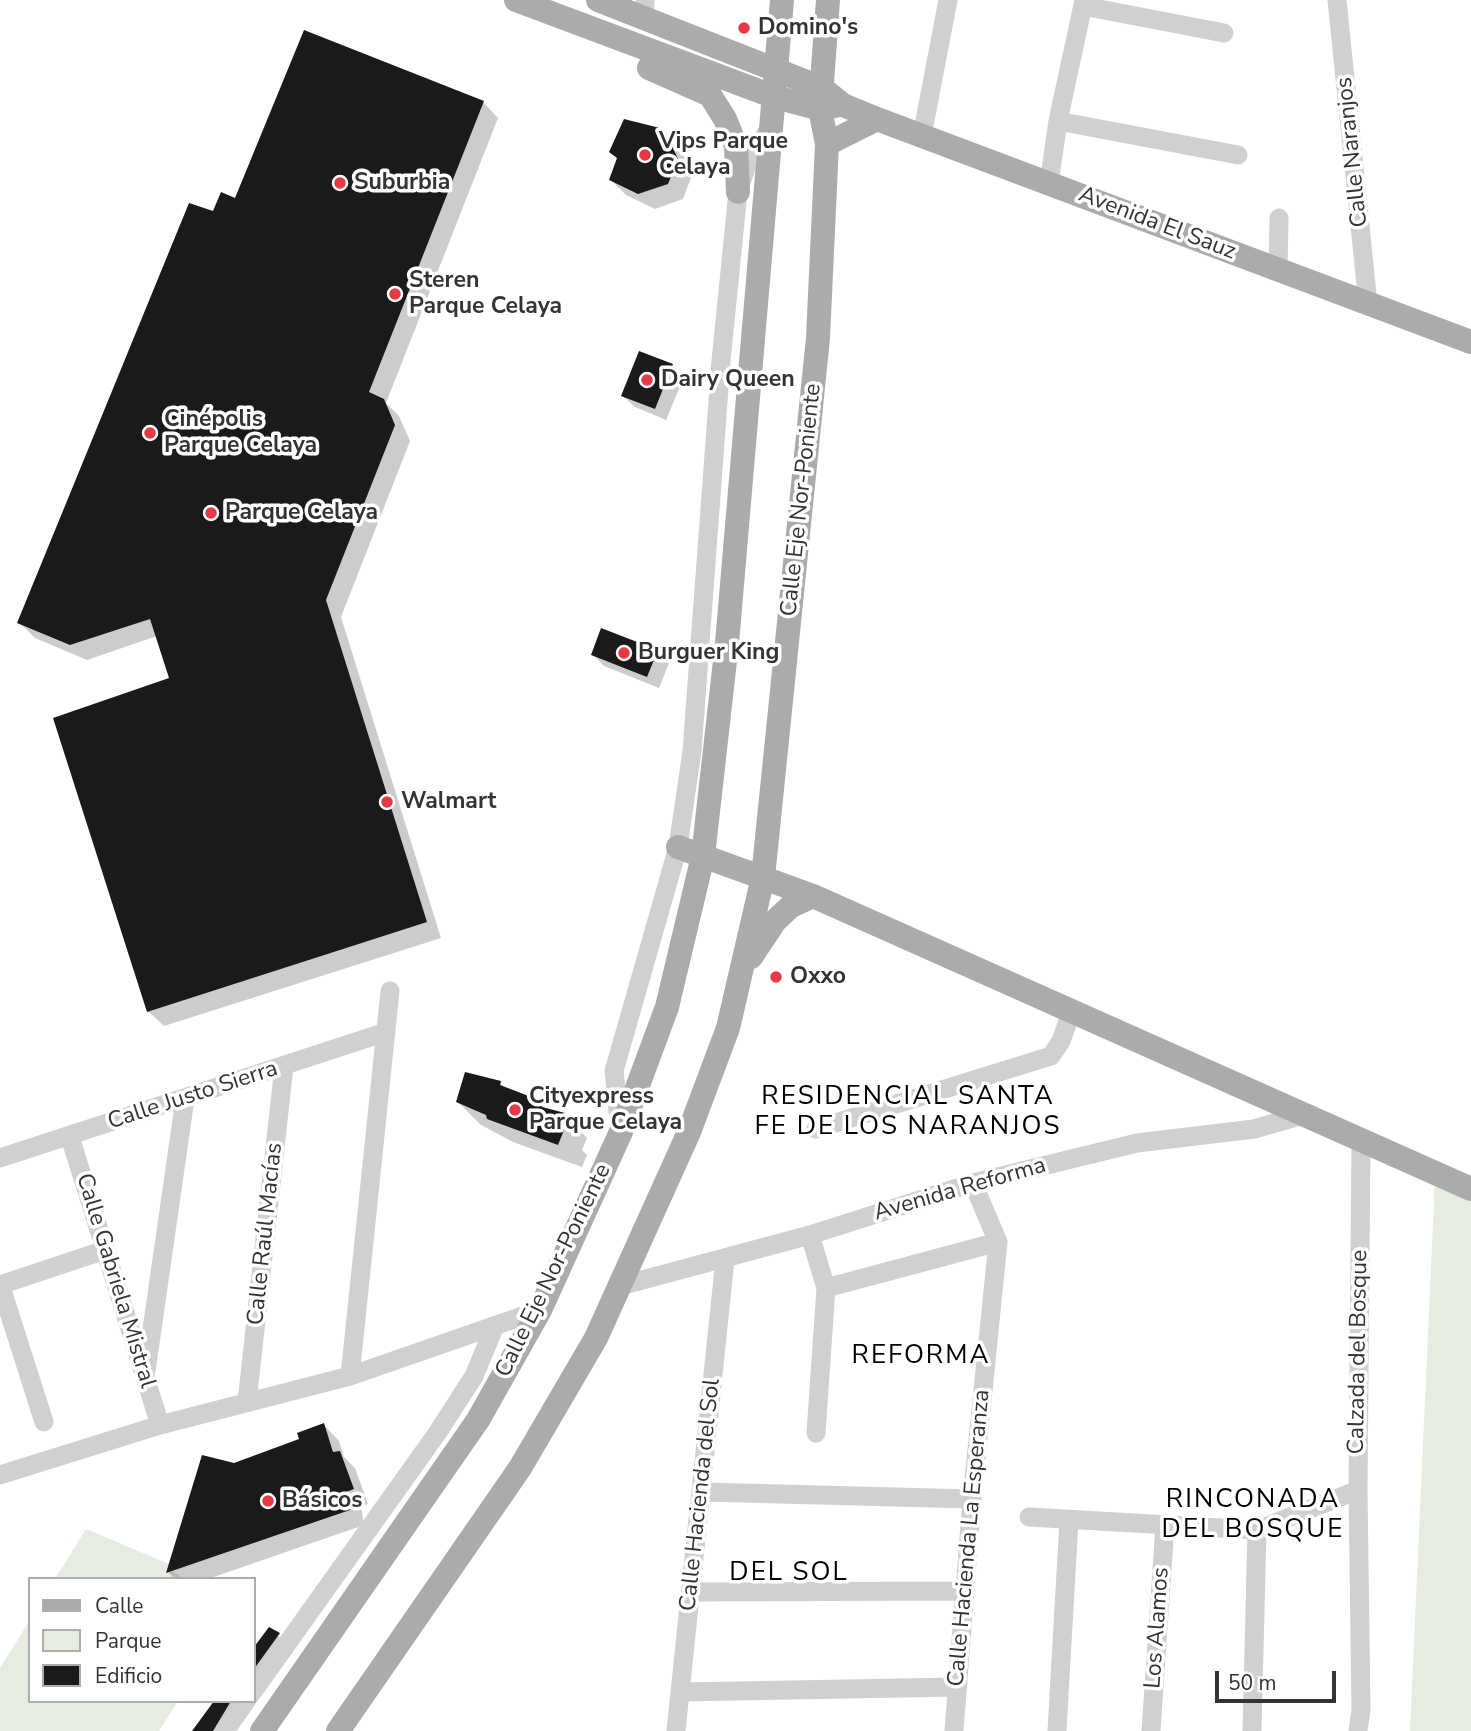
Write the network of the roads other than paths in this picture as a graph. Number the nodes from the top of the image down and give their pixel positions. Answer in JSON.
{"nodes":[{"id":1,"x":516,"y":0,"type":"edge"},
{"id":2,"x":598,"y":0,"type":"edge"},
{"id":3,"x":782,"y":0,"type":"edge"},
{"id":4,"x":828,"y":0,"type":"edge"},
{"id":5,"x":948,"y":0,"type":"edge"},
{"id":6,"x":1337,"y":0,"type":"edge"},
{"id":7,"x":1084,"y":3,"type":"edge"},
{"id":8,"x":549,"y":6,"type":"edge"},
{"id":9,"x":645,"y":9,"type":"edge"},
{"id":10,"x":1224,"y":33,"type":"dead end"},
{"id":11,"x":623,"y":41,"type":"junction"},
{"id":12,"x":778,"y":72,"type":"junction"},
{"id":13,"x":775,"y":97,"type":"junction"},
{"id":14,"x":828,"y":101,"type":"junction"},
{"id":15,"x":877,"y":118,"type":"junction"},
{"id":16,"x":1058,"y":121,"type":"junction"},
{"id":17,"x":772,"y":123,"type":"junction"},
{"id":18,"x":922,"y":136,"type":"junction"},
{"id":19,"x":827,"y":144,"type":"junction"},
{"id":20,"x":1238,"y":155,"type":"dead end"},
{"id":21,"x":1049,"y":183,"type":"junction"},
{"id":22,"x":738,"y":192,"type":"junction"},
{"id":23,"x":1279,"y":218,"type":"dead end"},
{"id":24,"x":1278,"y":270,"type":"junction"},
{"id":25,"x":1368,"y":304,"type":"junction"},
{"id":26,"x":1471,"y":342,"type":"edge"},
{"id":27,"x":678,"y":847,"type":"junction"},
{"id":28,"x":704,"y":856,"type":"junction"},
{"id":29,"x":763,"y":877,"type":"junction"},
{"id":30,"x":813,"y":896,"type":"junction"},
{"id":31,"x":742,"y":969,"type":"junction"},
{"id":32,"x":390,"y":991,"type":"dead end"},
{"id":33,"x":1072,"y":1010,"type":"junction"},
{"id":34,"x":386,"y":1032,"type":"junction"},
{"id":35,"x":284,"y":1066,"type":"junction"},
{"id":36,"x":185,"y":1099,"type":"junction"},
{"id":37,"x":1303,"y":1115,"type":"junction"},
{"id":38,"x":816,"y":1129,"type":"dead end"},
{"id":39,"x":620,"y":1134,"type":"junction"},
{"id":40,"x":70,"y":1137,"type":"junction"},
{"id":41,"x":1361,"y":1142,"type":"junction"},
{"id":42,"x":0,"y":1158,"type":"edge"},
{"id":43,"x":973,"y":1183,"type":"junction"},
{"id":44,"x":1471,"y":1189,"type":"edge"},
{"id":45,"x":810,"y":1235,"type":"junction"},
{"id":46,"x":998,"y":1242,"type":"junction"},
{"id":47,"x":105,"y":1250,"type":"junction"},
{"id":48,"x":725,"y":1259,"type":"junction"},
{"id":49,"x":0,"y":1285,"type":"edge"},
{"id":50,"x":620,"y":1286,"type":"junction"},
{"id":51,"x":826,"y":1288,"type":"junction"},
{"id":52,"x":540,"y":1310,"type":"junction"},
{"id":53,"x":494,"y":1328,"type":"junction"},
{"id":54,"x":350,"y":1376,"type":"junction"},
{"id":55,"x":145,"y":1379,"type":"junction"},
{"id":56,"x":247,"y":1402,"type":"junction"},
{"id":57,"x":44,"y":1422,"type":"dead end"},
{"id":58,"x":160,"y":1425,"type":"junction"},
{"id":59,"x":816,"y":1433,"type":"dead end"},
{"id":60,"x":0,"y":1475,"type":"edge"},
{"id":61,"x":1358,"y":1490,"type":"junction"},
{"id":62,"x":703,"y":1492,"type":"junction"},
{"id":63,"x":972,"y":1499,"type":"junction"},
{"id":64,"x":1029,"y":1517,"type":"dead end"},
{"id":65,"x":1069,"y":1520,"type":"junction"},
{"id":66,"x":1165,"y":1525,"type":"junction"},
{"id":67,"x":1256,"y":1530,"type":"junction"},
{"id":68,"x":964,"y":1591,"type":"junction"},
{"id":69,"x":691,"y":1592,"type":"junction"},
{"id":70,"x":256,"y":1687,"type":"edge"},
{"id":71,"x":957,"y":1687,"type":"junction"},
{"id":72,"x":680,"y":1692,"type":"junction"},
{"id":73,"x":245,"y":1703,"type":"edge"},
{"id":74,"x":225,"y":1731,"type":"edge"},
{"id":75,"x":261,"y":1731,"type":"edge"},
{"id":76,"x":338,"y":1731,"type":"edge"},
{"id":77,"x":676,"y":1731,"type":"edge"},
{"id":78,"x":954,"y":1731,"type":"edge"},
{"id":79,"x":1057,"y":1731,"type":"edge"},
{"id":80,"x":1151,"y":1731,"type":"edge"},
{"id":81,"x":1252,"y":1731,"type":"edge"},
{"id":82,"x":1359,"y":1731,"type":"edge"}],
"edges":[{"from":1,"to":8,"type":"main road","name":"Avenida El Sauz"},
{"from":2,"to":9,"type":"main road","name":"Avenida El Sauz"},
{"from":3,"to":12,"type":"main road","name":"Calle Eje Nor-Poniente"},
{"from":4,"to":14,"type":"main road","name":"Calle Eje Nor-Poniente"},
{"from":5,"to":18,"type":"street"},
{"from":6,"to":25,"type":"street","name":"Calle Naranjos"},
{"from":7,"to":10,"type":"street"},
{"from":7,"to":16,"type":"street"},
{"from":8,"to":11,"type":"main road","name":"Avenida El Sauz"},
{"from":9,"to":12,"type":"main road","name":"Avenida El Sauz"},
{"from":11,"to":13,"type":"main road","name":"Avenida El Sauz"},
{"from":11,"to":22,"type":"main road"},
{"from":12,"to":13,"type":"main road","name":"Calle Eje Nor-Poniente"},
{"from":12,"to":14,"type":"main road","name":"Avenida El Sauz"},
{"from":13,"to":14,"type":"main road","name":"Avenida El Sauz"},
{"from":13,"to":17,"type":"main road","name":"Calle Eje Nor-Poniente"},
{"from":14,"to":15,"type":"main road","name":"Avenida El Sauz"},
{"from":14,"to":19,"type":"main road","name":"Calle Eje Nor-Poniente"},
{"from":15,"to":18,"type":"main road","name":"Avenida El Sauz"},
{"from":15,"to":19,"type":"main road"},
{"from":16,"to":20,"type":"street"},
{"from":16,"to":21,"type":"street"},
{"from":17,"to":22,"type":"street"},
{"from":17,"to":28,"type":"main road","name":"Calle Eje Nor-Poniente"},
{"from":18,"to":21,"type":"main road","name":"Avenida El Sauz"},
{"from":19,"to":29,"type":"main road","name":"Calle Eje Nor-Poniente"},
{"from":21,"to":24,"type":"main road","name":"Avenida El Sauz"},
{"from":22,"to":27,"type":"street"},
{"from":23,"to":24,"type":"street"},
{"from":24,"to":25,"type":"main road","name":"Avenida El Sauz"},
{"from":25,"to":26,"type":"main road","name":"Avenida El Sauz"},
{"from":27,"to":28,"type":"main road"},
{"from":27,"to":39,"type":"street"},
{"from":28,"to":29,"type":"main road"},
{"from":28,"to":39,"type":"main road","name":"Calle Eje Nor-Poniente"},
{"from":29,"to":30,"type":"main road"},
{"from":29,"to":31,"type":"main road","name":"Calle Eje Nor-Poniente"},
{"from":30,"to":31,"type":"main road"},
{"from":30,"to":33,"type":"main road"},
{"from":31,"to":50,"type":"main road","name":"Calle Eje Nor-Poniente"},
{"from":32,"to":34,"type":"street"},
{"from":33,"to":37,"type":"main road"},
{"from":33,"to":38,"type":"street"},
{"from":34,"to":35,"type":"street","name":"Calle Justo Sierra"},
{"from":34,"to":54,"type":"street"},
{"from":35,"to":36,"type":"street","name":"Calle Justo Sierra"},
{"from":35,"to":56,"type":"street","name":"Calle Raúl Macías"},
{"from":36,"to":40,"type":"street","name":"Calle Justo Sierra"},
{"from":36,"to":55,"type":"street"},
{"from":37,"to":41,"type":"main road"},
{"from":37,"to":43,"type":"street","name":"Avenida Reforma"},
{"from":39,"to":52,"type":"main road","name":"Calle Eje Nor-Poniente"},
{"from":40,"to":42,"type":"street","name":"Calle Justo Sierra"},
{"from":40,"to":47,"type":"street","name":"Calle Gabriela Mistral"},
{"from":41,"to":44,"type":"main road"},
{"from":41,"to":61,"type":"street","name":"Calzada del Bosque"},
{"from":43,"to":45,"type":"street","name":"Avenida Reforma"},
{"from":43,"to":46,"type":"street","name":"Calle Hacienda La Esperanza"},
{"from":45,"to":48,"type":"street","name":"Avenida Reforma"},
{"from":45,"to":51,"type":"street"},
{"from":46,"to":51,"type":"street"},
{"from":46,"to":63,"type":"street","name":"Calle Hacienda La Esperanza"},
{"from":47,"to":49,"type":"street"},
{"from":47,"to":55,"type":"street","name":"Calle Gabriela Mistral"},
{"from":48,"to":50,"type":"street","name":"Avenida Reforma"},
{"from":48,"to":62,"type":"street","name":"Calle Hacienda del Sol"},
{"from":49,"to":57,"type":"street"},
{"from":50,"to":76,"type":"main road","name":"Calle Eje Nor-Poniente"},
{"from":51,"to":59,"type":"street"},
{"from":52,"to":53,"type":"street"},
{"from":52,"to":75,"type":"main road","name":"Calle Eje Nor-Poniente"},
{"from":53,"to":54,"type":"street"},
{"from":53,"to":70,"type":"street"},
{"from":54,"to":56,"type":"street"},
{"from":55,"to":58,"type":"street","name":"Calle Gabriela Mistral"},
{"from":56,"to":58,"type":"street"},
{"from":58,"to":60,"type":"street"},
{"from":61,"to":67,"type":"street"},
{"from":61,"to":82,"type":"street","name":"Calzada del Bosque"},
{"from":62,"to":63,"type":"street"},
{"from":62,"to":69,"type":"street","name":"Calle Hacienda del Sol"},
{"from":63,"to":68,"type":"street","name":"Calle Hacienda La Esperanza"},
{"from":64,"to":65,"type":"street"},
{"from":65,"to":66,"type":"street"},
{"from":65,"to":79,"type":"street"},
{"from":66,"to":67,"type":"street"},
{"from":66,"to":80,"type":"street","name":"Los Alamos"},
{"from":67,"to":81,"type":"street"},
{"from":68,"to":69,"type":"street"},
{"from":68,"to":71,"type":"street","name":"Calle Hacienda La Esperanza"},
{"from":69,"to":72,"type":"street","name":"Calle Hacienda del Sol"},
{"from":71,"to":72,"type":"street"},
{"from":71,"to":78,"type":"street","name":"Calle Hacienda La Esperanza"},
{"from":72,"to":77,"type":"street","name":"Calle Hacienda del Sol"},
{"from":73,"to":74,"type":"street"}]}
